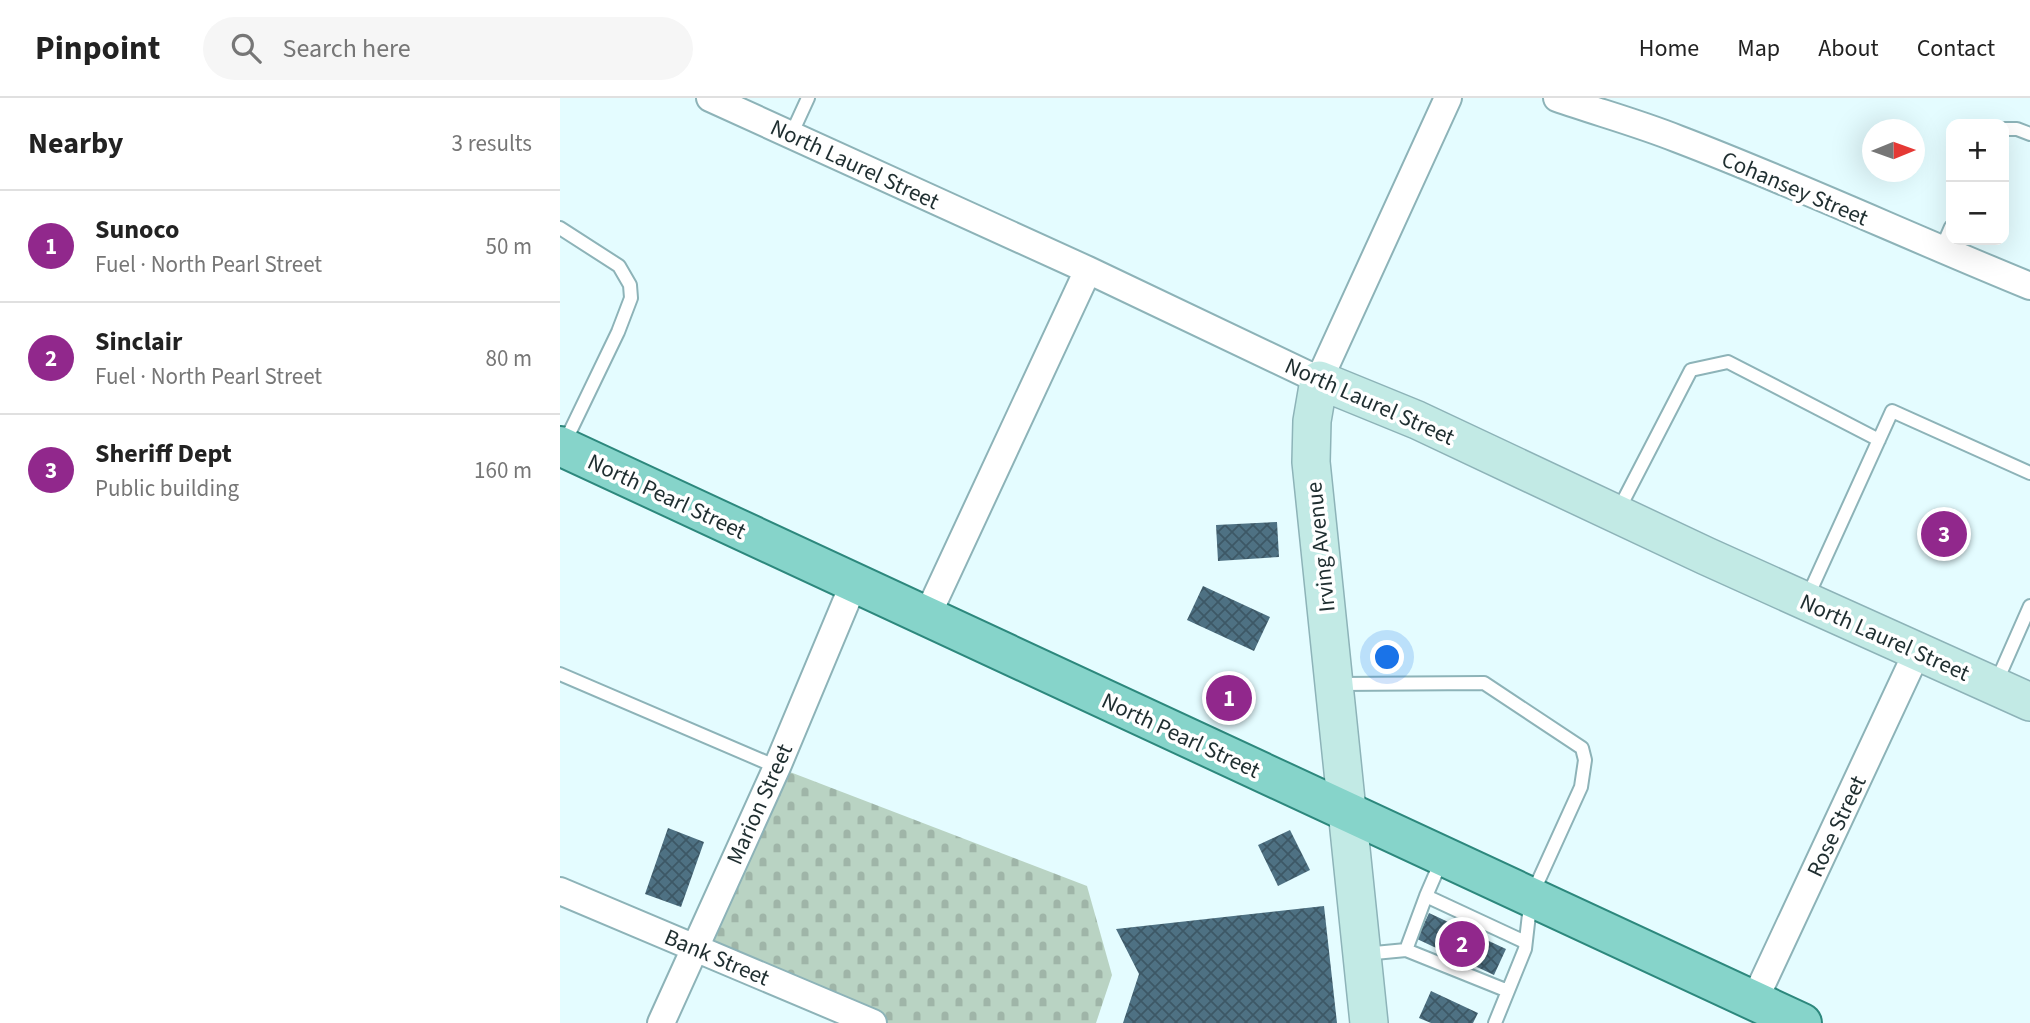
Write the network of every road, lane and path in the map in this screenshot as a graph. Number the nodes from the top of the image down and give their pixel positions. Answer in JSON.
{"nodes":[{"id":1,"x":710,"y":98,"type":"edge"},
{"id":2,"x":808,"y":98,"type":"edge"},
{"id":3,"x":1448,"y":98,"type":"edge"},
{"id":4,"x":1557,"y":98,"type":"edge"},
{"id":5,"x":2009,"y":129,"type":"edge"},
{"id":6,"x":2030,"y":134,"type":"edge"},
{"id":7,"x":791,"y":135,"type":"junction"},
{"id":8,"x":560,"y":228,"type":"edge"},
{"id":9,"x":1946,"y":238,"type":"edge"},
{"id":10,"x":1958,"y":245,"type":"edge"},
{"id":11,"x":1088,"y":271,"type":"junction"},
{"id":12,"x":2030,"y":286,"type":"edge"},
{"id":13,"x":1319,"y":380,"type":"junction"},
{"id":14,"x":1879,"y":440,"type":"junction"},
{"id":15,"x":561,"y":447,"type":"edge"},
{"id":16,"x":2030,"y":473,"type":"edge"},
{"id":17,"x":1616,"y":513,"type":"junction"},
{"id":18,"x":853,"y":583,"type":"junction"},
{"id":19,"x":1806,"y":601,"type":"junction"},
{"id":20,"x":2030,"y":606,"type":"edge"},
{"id":21,"x":927,"y":616,"type":"junction"},
{"id":22,"x":1917,"y":652,"type":"junction"},
{"id":23,"x":560,"y":674,"type":"edge"},
{"id":24,"x":1335,"y":684,"type":"junction"},
{"id":25,"x":1994,"y":686,"type":"junction"},
{"id":26,"x":2030,"y":702,"type":"edge"},
{"id":27,"x":777,"y":766,"type":"junction"},
{"id":28,"x":1348,"y":812,"type":"junction"},
{"id":29,"x":1443,"y":857,"type":"junction"},
{"id":30,"x":560,"y":891,"type":"edge"},
{"id":31,"x":1426,"y":896,"type":"junction"},
{"id":32,"x":1531,"y":897,"type":"junction"},
{"id":33,"x":1525,"y":942,"type":"junction"},
{"id":34,"x":695,"y":948,"type":"junction"},
{"id":35,"x":1406,"y":950,"type":"junction"},
{"id":36,"x":1362,"y":954,"type":"junction"},
{"id":37,"x":1508,"y":991,"type":"junction"},
{"id":38,"x":1754,"y":1000,"type":"junction"},
{"id":39,"x":661,"y":1023,"type":"edge"},
{"id":40,"x":873,"y":1023,"type":"edge"},
{"id":41,"x":1369,"y":1023,"type":"edge"},
{"id":42,"x":1495,"y":1023,"type":"edge"},
{"id":43,"x":1802,"y":1023,"type":"edge"}],
"edges":[{"from":1,"to":7,"type":"street","name":"North Laurel Street"},
{"from":2,"to":7,"type":"lane"},
{"from":3,"to":13,"type":"street","name":"Irving Avenue"},
{"from":4,"to":9,"type":"street","name":"Cohansey Street"},
{"from":5,"to":6,"type":"lane"},
{"from":7,"to":11,"type":"street","name":"North Laurel Street"},
{"from":8,"to":15,"type":"lane"},
{"from":10,"to":12,"type":"street","name":"Cohansey Street"},
{"from":11,"to":13,"type":"street","name":"North Laurel Street"},
{"from":11,"to":21,"type":"street"},
{"from":13,"to":17,"type":"street","name":"North Laurel Street"},
{"from":13,"to":24,"type":"street","name":"Irving Avenue"},
{"from":14,"to":16,"type":"lane"},
{"from":14,"to":17,"type":"lane"},
{"from":14,"to":19,"type":"lane"},
{"from":15,"to":18,"type":"main road","name":"North Pearl Street"},
{"from":17,"to":19,"type":"street","name":"North Laurel Street"},
{"from":18,"to":21,"type":"main road","name":"North Pearl Street"},
{"from":18,"to":27,"type":"street","name":"Marion Street"},
{"from":19,"to":22,"type":"street","name":"North Laurel Street"},
{"from":20,"to":25,"type":"lane"},
{"from":21,"to":28,"type":"main road","name":"North Pearl Street"},
{"from":22,"to":25,"type":"street","name":"North Laurel Street"},
{"from":22,"to":38,"type":"street","name":"Rose Street"},
{"from":23,"to":27,"type":"lane"},
{"from":24,"to":28,"type":"street","name":"Irving Avenue"},
{"from":24,"to":32,"type":"lane"},
{"from":25,"to":26,"type":"street","name":"North Laurel Street"},
{"from":27,"to":34,"type":"street","name":"Marion Street"},
{"from":28,"to":29,"type":"main road","name":"North Pearl Street"},
{"from":28,"to":36,"type":"street","name":"Irving Avenue"},
{"from":29,"to":31,"type":"lane"},
{"from":29,"to":32,"type":"main road","name":"North Pearl Street"},
{"from":30,"to":34,"type":"street","name":"Bank Street"},
{"from":31,"to":33,"type":"lane"},
{"from":31,"to":35,"type":"lane"},
{"from":32,"to":33,"type":"lane"},
{"from":32,"to":38,"type":"main road","name":"North Pearl Street"},
{"from":33,"to":37,"type":"lane"},
{"from":34,"to":39,"type":"street","name":"Marion Street"},
{"from":34,"to":40,"type":"street","name":"Bank Street"},
{"from":35,"to":36,"type":"lane"},
{"from":35,"to":37,"type":"lane"},
{"from":36,"to":41,"type":"street","name":"Irving Avenue"},
{"from":37,"to":42,"type":"lane"},
{"from":38,"to":43,"type":"main road","name":"North Pearl Street"}]}
